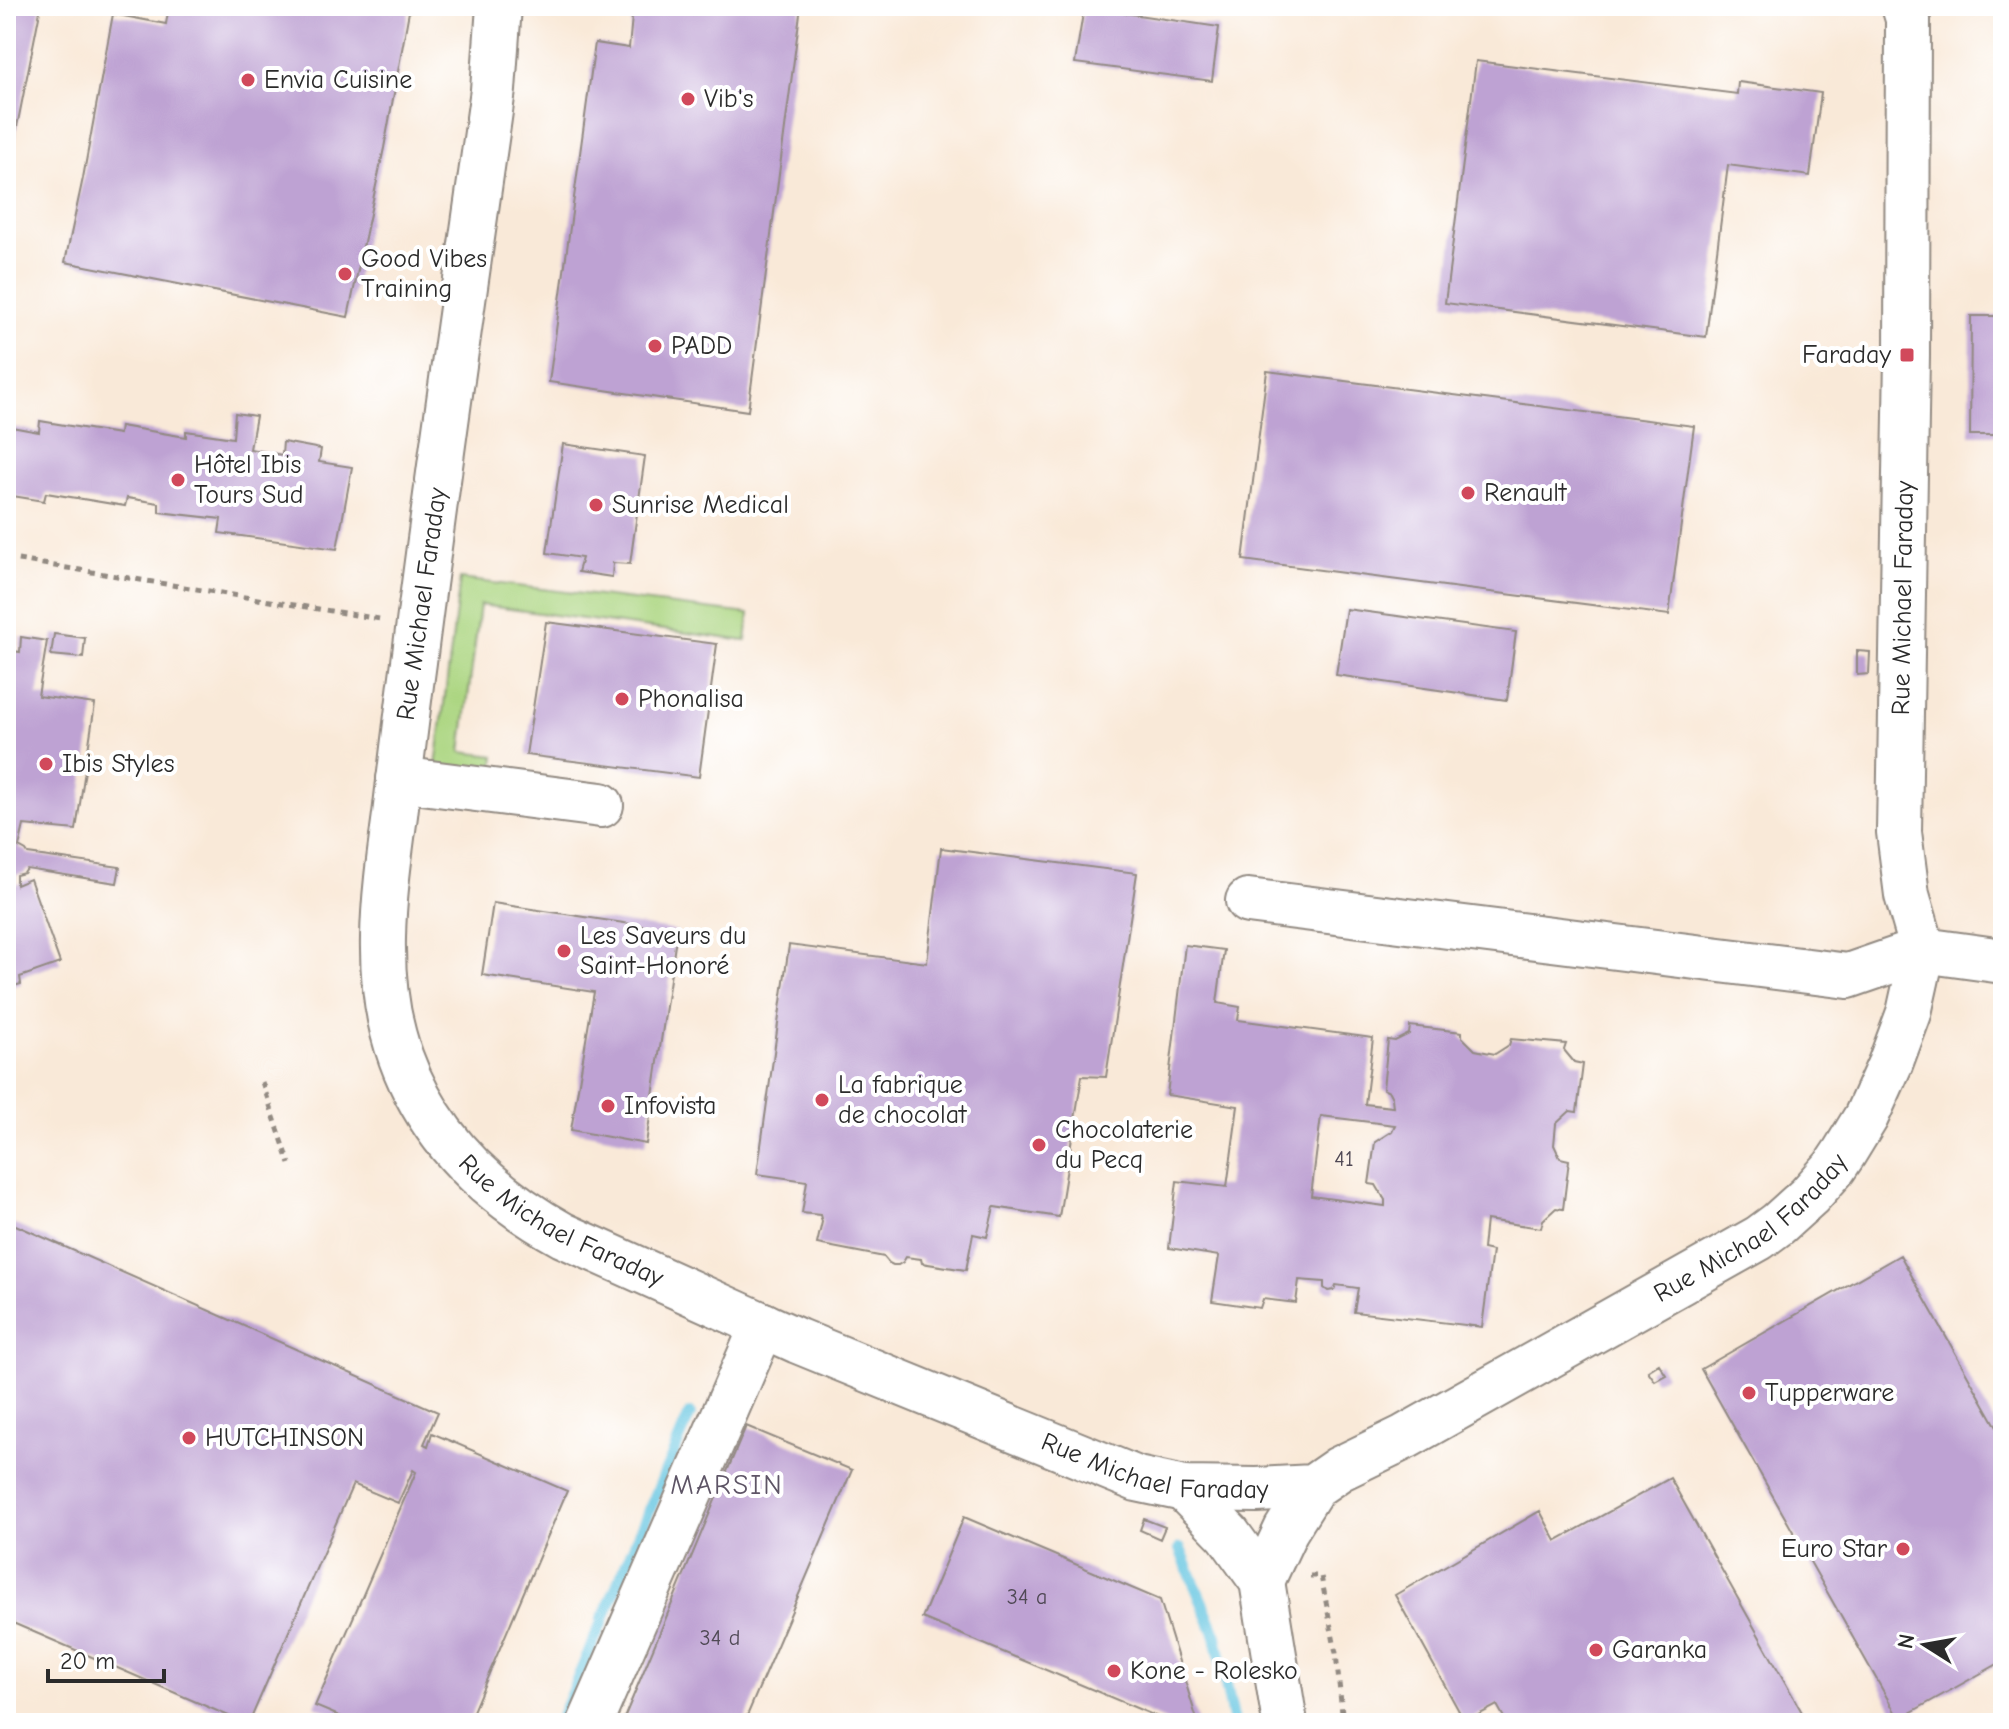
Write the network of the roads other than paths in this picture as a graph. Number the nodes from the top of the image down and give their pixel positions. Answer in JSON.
{"nodes":[{"id":1,"x":499,"y":6,"type":"edge"},
{"id":2,"x":1908,"y":10,"type":"edge"},
{"id":3,"x":399,"y":779,"type":"junction"},
{"id":4,"x":601,"y":805,"type":"dead end"},
{"id":5,"x":1248,"y":901,"type":"dead end"},
{"id":6,"x":1923,"y":950,"type":"junction"},
{"id":7,"x":2003,"y":961,"type":"edge"},
{"id":8,"x":763,"y":1325,"type":"junction"},
{"id":9,"x":1313,"y":1487,"type":"junction"},
{"id":10,"x":1184,"y":1489,"type":"junction"},
{"id":11,"x":1262,"y":1581,"type":"junction"},
{"id":12,"x":590,"y":1723,"type":"edge"},
{"id":13,"x":1285,"y":1723,"type":"edge"}],
"edges":[{"from":1,"to":3,"type":"street","name":"Rue Michael Faraday"},
{"from":2,"to":6,"type":"street","name":"Rue Michael Faraday"},
{"from":3,"to":4,"type":"street"},
{"from":3,"to":8,"type":"street","name":"Rue Michael Faraday"},
{"from":5,"to":6,"type":"street"},
{"from":6,"to":7,"type":"street"},
{"from":6,"to":9,"type":"street","name":"Rue Michael Faraday"},
{"from":8,"to":10,"type":"street","name":"Rue Michael Faraday"},
{"from":8,"to":12,"type":"street"},
{"from":9,"to":10,"type":"street","name":"Rue Michael Faraday"},
{"from":9,"to":11,"type":"street"},
{"from":10,"to":11,"type":"street"},
{"from":11,"to":13,"type":"street"}]}
